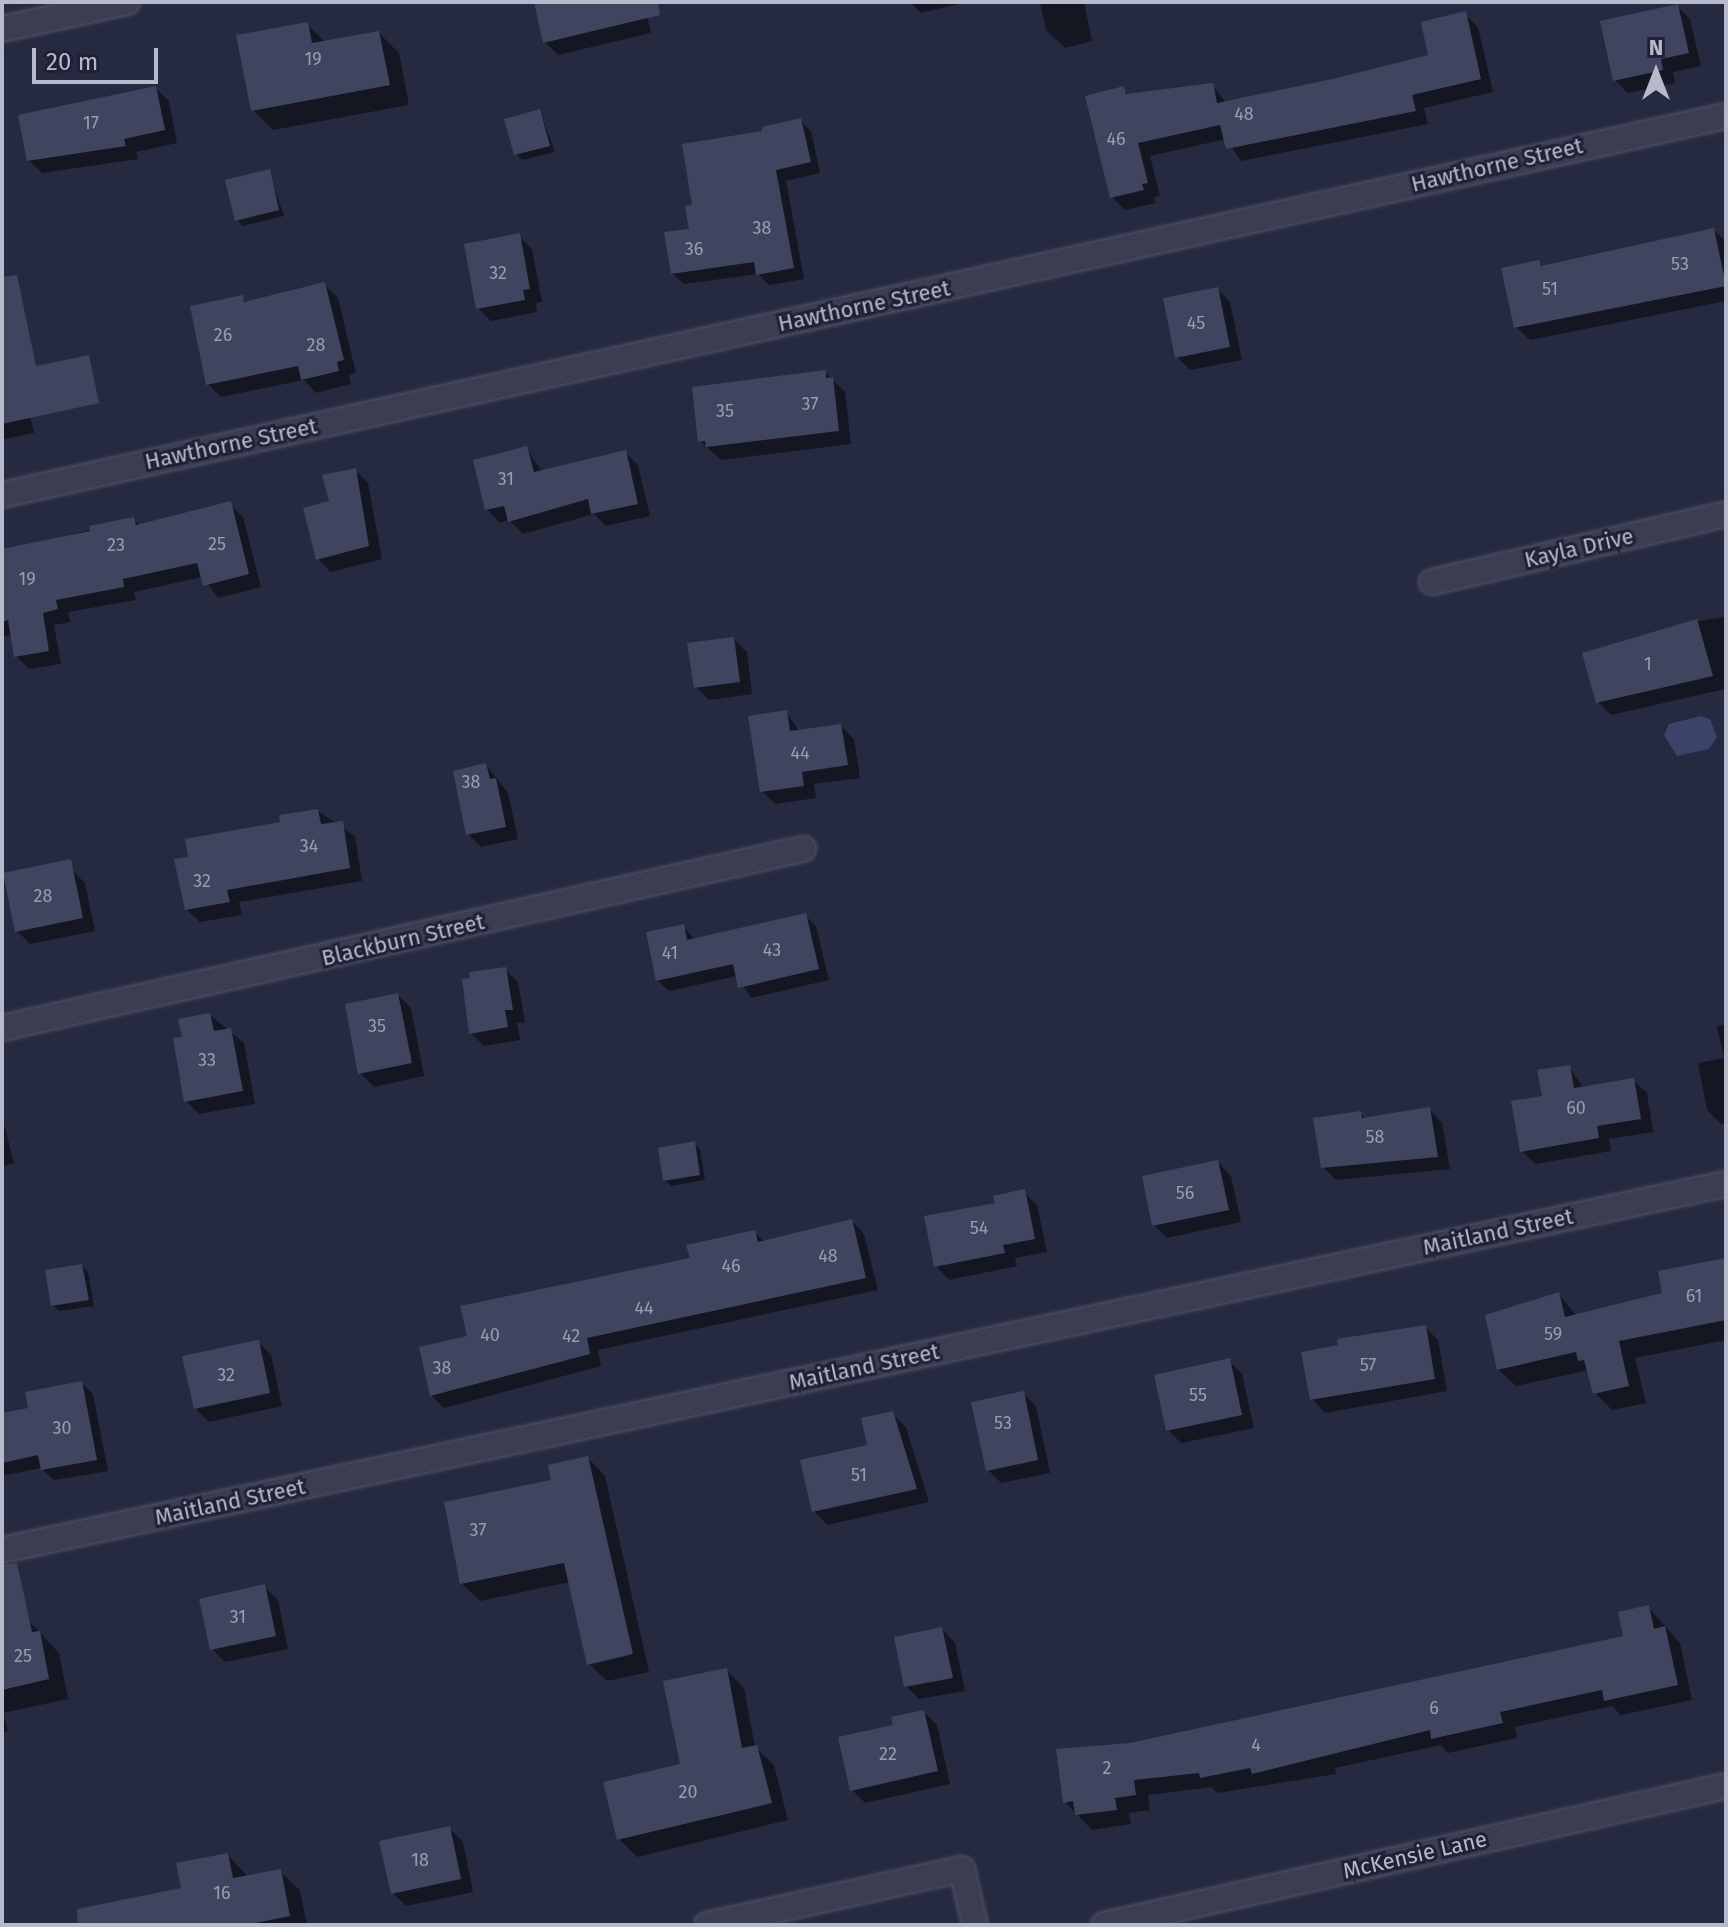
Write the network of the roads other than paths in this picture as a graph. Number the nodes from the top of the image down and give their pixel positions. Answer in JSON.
{"nodes":[{"id":1,"x":127,"y":2,"type":"edge"},
{"id":2,"x":2,"y":29,"type":"edge"},
{"id":3,"x":1726,"y":116,"type":"edge"},
{"id":4,"x":2,"y":495,"type":"edge"},
{"id":5,"x":1726,"y":514,"type":"edge"},
{"id":6,"x":1432,"y":582,"type":"dead end"},
{"id":7,"x":803,"y":849,"type":"dead end"},
{"id":8,"x":2,"y":1028,"type":"edge"},
{"id":9,"x":1726,"y":1184,"type":"edge"},
{"id":10,"x":2,"y":1550,"type":"edge"},
{"id":11,"x":1726,"y":1786,"type":"edge"},
{"id":12,"x":707,"y":1925,"type":"edge"},
{"id":13,"x":975,"y":1925,"type":"edge"},
{"id":14,"x":1104,"y":1925,"type":"edge"}],
"edges":[{"from":1,"to":2,"type":"street"},
{"from":3,"to":4,"type":"street","name":"Hawthorne Street"},
{"from":5,"to":6,"type":"street","name":"Kayla Drive"},
{"from":7,"to":8,"type":"street","name":"Blackburn Street"},
{"from":9,"to":10,"type":"street","name":"Maitland Street"},
{"from":11,"to":14,"type":"street","name":"McKensie Lane"},
{"from":12,"to":13,"type":"street"}]}
